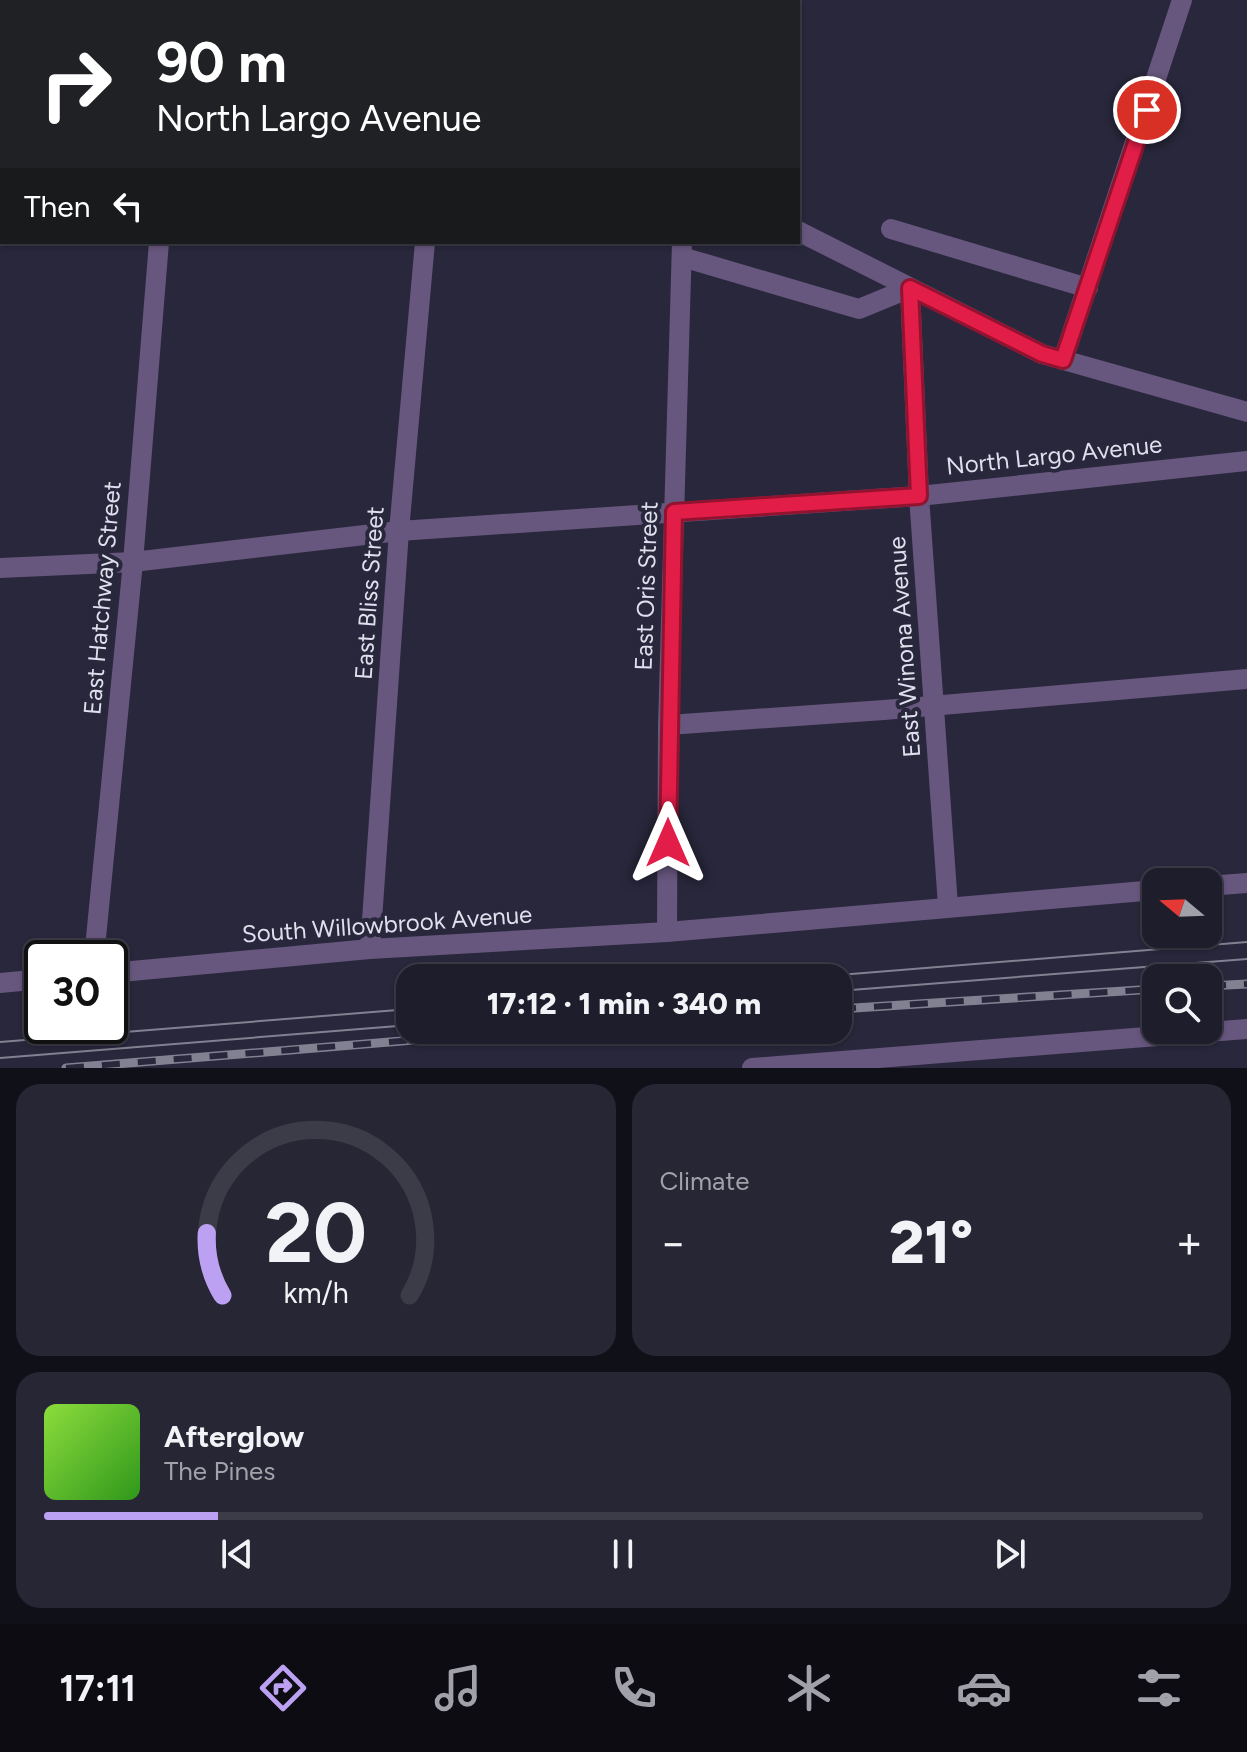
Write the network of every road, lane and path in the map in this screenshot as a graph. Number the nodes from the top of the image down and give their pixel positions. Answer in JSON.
{"nodes":[{"id":1,"x":1182,"y":0,"type":"edge"},
{"id":2,"x":891,"y":229,"type":"dead end"},
{"id":3,"x":800,"y":232,"type":"edge"},
{"id":4,"x":159,"y":244,"type":"edge"},
{"id":5,"x":425,"y":244,"type":"edge"},
{"id":6,"x":682,"y":250,"type":"edge"},
{"id":7,"x":910,"y":288,"type":"junction"},
{"id":8,"x":1088,"y":288,"type":"junction"},
{"id":9,"x":1063,"y":360,"type":"junction"},
{"id":10,"x":1247,"y":412,"type":"edge"},
{"id":11,"x":1247,"y":461,"type":"edge"},
{"id":12,"x":919,"y":496,"type":"junction"},
{"id":13,"x":674,"y":512,"type":"junction"},
{"id":14,"x":399,"y":531,"type":"junction"},
{"id":15,"x":133,"y":562,"type":"junction"},
{"id":16,"x":0,"y":568,"type":"edge"},
{"id":17,"x":1247,"y":679,"type":"edge"},
{"id":18,"x":934,"y":706,"type":"junction"},
{"id":19,"x":668,"y":725,"type":"junction"},
{"id":20,"x":1247,"y":883,"type":"edge"},
{"id":21,"x":1222,"y":885,"type":"edge"},
{"id":22,"x":1142,"y":891,"type":"edge"},
{"id":23,"x":948,"y":906,"type":"junction"},
{"id":24,"x":667,"y":932,"type":"junction"},
{"id":25,"x":96,"y":940,"type":"edge"},
{"id":26,"x":370,"y":949,"type":"junction"},
{"id":27,"x":128,"y":971,"type":"edge"},
{"id":28,"x":24,"y":981,"type":"edge"},
{"id":29,"x":0,"y":983,"type":"edge"},
{"id":30,"x":1247,"y":1029,"type":"edge"},
{"id":31,"x":963,"y":1061,"type":"edge"},
{"id":32,"x":856,"y":1064,"type":"edge"},
{"id":33,"x":752,"y":1068,"type":"edge"}],
"edges":[{"from":1,"to":8,"type":"street"},
{"from":2,"to":8,"type":"street"},
{"from":3,"to":7,"type":"street"},
{"from":4,"to":15,"type":"street","name":"East Hatchway Street"},
{"from":5,"to":14,"type":"street","name":"East Bliss Street"},
{"from":6,"to":7,"type":"street"},
{"from":6,"to":13,"type":"street","name":"East Oris Street"},
{"from":7,"to":9,"type":"street"},
{"from":7,"to":12,"type":"street","name":"East Winona Avenue"},
{"from":8,"to":9,"type":"street"},
{"from":9,"to":10,"type":"street"},
{"from":11,"to":12,"type":"street","name":"North Largo Avenue"},
{"from":12,"to":13,"type":"street","name":"North Largo Avenue"},
{"from":12,"to":18,"type":"street","name":"East Winona Avenue"},
{"from":13,"to":14,"type":"street","name":"North Largo Avenue"},
{"from":13,"to":19,"type":"street","name":"East Oris Street"},
{"from":14,"to":15,"type":"street","name":"North Largo Avenue"},
{"from":14,"to":26,"type":"street","name":"East Bliss Street"},
{"from":15,"to":16,"type":"street","name":"North Largo Avenue"},
{"from":15,"to":25,"type":"street","name":"East Hatchway Street"},
{"from":17,"to":18,"type":"street"},
{"from":18,"to":19,"type":"street"},
{"from":18,"to":23,"type":"street","name":"East Winona Avenue"},
{"from":19,"to":24,"type":"street","name":"East Oris Street"},
{"from":20,"to":21,"type":"street"},
{"from":22,"to":23,"type":"street","name":"South Willowbrook Avenue"},
{"from":23,"to":24,"type":"street","name":"South Willowbrook Avenue"},
{"from":24,"to":26,"type":"street","name":"South Willowbrook Avenue"},
{"from":26,"to":27,"type":"street","name":"South Willowbrook Avenue"},
{"from":28,"to":29,"type":"street"},
{"from":30,"to":31,"type":"street"},
{"from":31,"to":32,"type":"street"},
{"from":32,"to":33,"type":"street"}]}
